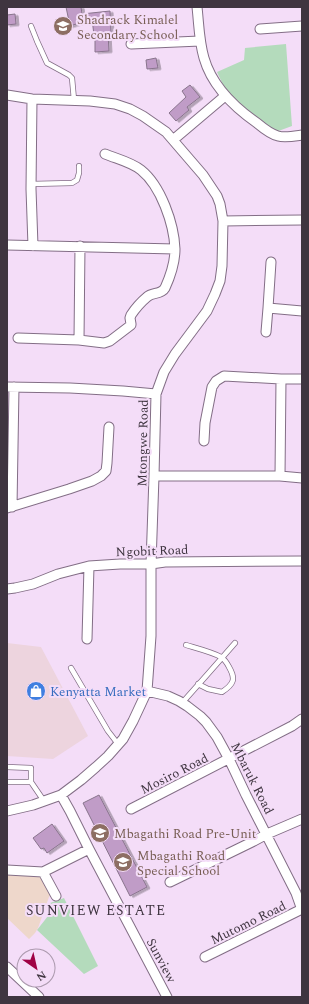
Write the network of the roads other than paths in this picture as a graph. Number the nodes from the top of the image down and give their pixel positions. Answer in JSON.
{"nodes":[{"id":1,"x":197,"y":7,"type":"edge"},
{"id":2,"x":31,"y":26,"type":"dead end"},
{"id":3,"x":302,"y":26,"type":"edge"},
{"id":4,"x":260,"y":29,"type":"dead end"},
{"id":5,"x":200,"y":41,"type":"junction"},
{"id":6,"x":131,"y":44,"type":"dead end"},
{"id":7,"x":7,"y":95,"type":"edge"},
{"id":8,"x":225,"y":96,"type":"junction"},
{"id":9,"x":32,"y":99,"type":"junction"},
{"id":10,"x":74,"y":100,"type":"junction"},
{"id":11,"x":302,"y":135,"type":"edge"},
{"id":12,"x":173,"y":140,"type":"junction"},
{"id":13,"x":105,"y":154,"type":"dead end"},
{"id":14,"x":79,"y":166,"type":"dead end"},
{"id":15,"x":31,"y":184,"type":"junction"},
{"id":16,"x":302,"y":220,"type":"edge"},
{"id":17,"x":224,"y":221,"type":"junction"},
{"id":18,"x":7,"y":245,"type":"edge"},
{"id":19,"x":33,"y":246,"type":"junction"},
{"id":20,"x":80,"y":246,"type":"junction"},
{"id":21,"x":175,"y":249,"type":"junction"},
{"id":22,"x":271,"y":262,"type":"dead end"},
{"id":23,"x":268,"y":308,"type":"junction"},
{"id":24,"x":302,"y":311,"type":"edge"},
{"id":25,"x":266,"y":332,"type":"dead end"},
{"id":26,"x":18,"y":338,"type":"dead end"},
{"id":27,"x":79,"y":340,"type":"junction"},
{"id":28,"x":281,"y":379,"type":"junction"},
{"id":29,"x":302,"y":379,"type":"edge"},
{"id":30,"x":10,"y":387,"type":"edge"},
{"id":31,"x":156,"y":394,"type":"junction"},
{"id":32,"x":109,"y":427,"type":"dead end"},
{"id":33,"x":204,"y":441,"type":"dead end"},
{"id":34,"x":154,"y":476,"type":"junction"},
{"id":35,"x":280,"y":476,"type":"junction"},
{"id":36,"x":302,"y":478,"type":"edge"},
{"id":37,"x":9,"y":508,"type":"edge"},
{"id":38,"x":302,"y":561,"type":"edge"},
{"id":39,"x":151,"y":564,"type":"junction"},
{"id":40,"x":89,"y":566,"type":"junction"},
{"id":41,"x":7,"y":589,"type":"edge"},
{"id":42,"x":87,"y":638,"type":"dead end"},
{"id":43,"x":235,"y":644,"type":"dead end"},
{"id":44,"x":186,"y":645,"type":"dead end"},
{"id":45,"x":223,"y":658,"type":"junction"},
{"id":46,"x":71,"y":668,"type":"dead end"},
{"id":47,"x":198,"y":684,"type":"junction"},
{"id":48,"x":147,"y":691,"type":"junction"},
{"id":49,"x":182,"y":703,"type":"junction"},
{"id":50,"x":302,"y":719,"type":"edge"},
{"id":51,"x":118,"y":744,"type":"junction"},
{"id":52,"x":229,"y":759,"type":"junction"},
{"id":53,"x":7,"y":767,"type":"edge"},
{"id":54,"x":7,"y":782,"type":"edge"},
{"id":55,"x":32,"y":782,"type":"junction"},
{"id":56,"x":60,"y":795,"type":"junction"},
{"id":57,"x":44,"y":801,"type":"junction"},
{"id":58,"x":130,"y":809,"type":"dead end"},
{"id":59,"x":7,"y":811,"type":"edge"},
{"id":60,"x":302,"y":819,"type":"edge"},
{"id":61,"x":267,"y":834,"type":"junction"},
{"id":62,"x":89,"y":849,"type":"junction"},
{"id":63,"x":7,"y":870,"type":"edge"},
{"id":64,"x":43,"y":872,"type":"junction"},
{"id":65,"x":170,"y":882,"type":"dead end"},
{"id":66,"x":56,"y":896,"type":"dead end"},
{"id":67,"x":302,"y":909,"type":"edge"},
{"id":68,"x":205,"y":957,"type":"dead end"},
{"id":69,"x":7,"y":967,"type":"edge"},
{"id":70,"x":39,"y":997,"type":"edge"},
{"id":71,"x":167,"y":997,"type":"edge"}],
"edges":[{"from":1,"to":5,"type":"street"},
{"from":2,"to":10,"type":"lane"},
{"from":3,"to":4,"type":"street"},
{"from":5,"to":6,"type":"street"},
{"from":5,"to":8,"type":"street"},
{"from":7,"to":9,"type":"street","name":"Mtongwe Road"},
{"from":8,"to":11,"type":"street"},
{"from":8,"to":12,"type":"street"},
{"from":9,"to":10,"type":"street","name":"Mtongwe Road"},
{"from":9,"to":15,"type":"street"},
{"from":10,"to":12,"type":"street","name":"Mtongwe Road"},
{"from":12,"to":17,"type":"street","name":"Mtongwe Road"},
{"from":13,"to":21,"type":"street"},
{"from":14,"to":15,"type":"lane"},
{"from":15,"to":19,"type":"street"},
{"from":16,"to":17,"type":"street"},
{"from":17,"to":31,"type":"street","name":"Mtongwe Road"},
{"from":18,"to":19,"type":"street"},
{"from":19,"to":20,"type":"street"},
{"from":20,"to":21,"type":"street"},
{"from":20,"to":27,"type":"street"},
{"from":21,"to":27,"type":"street"},
{"from":22,"to":23,"type":"street"},
{"from":23,"to":24,"type":"street"},
{"from":23,"to":25,"type":"street"},
{"from":26,"to":27,"type":"street"},
{"from":28,"to":29,"type":"street"},
{"from":28,"to":33,"type":"street"},
{"from":28,"to":35,"type":"street"},
{"from":30,"to":31,"type":"street"},
{"from":30,"to":37,"type":"street"},
{"from":31,"to":34,"type":"street","name":"Mtongwe Road"},
{"from":32,"to":37,"type":"street"},
{"from":34,"to":35,"type":"street"},
{"from":34,"to":39,"type":"street","name":"Mtongwe Road"},
{"from":35,"to":36,"type":"street"},
{"from":38,"to":39,"type":"street","name":"Ngobit Road"},
{"from":39,"to":40,"type":"street","name":"Ngobit Road"},
{"from":39,"to":48,"type":"street","name":"Mtongwe Road"},
{"from":40,"to":41,"type":"street","name":"Ngobit Road"},
{"from":40,"to":42,"type":"street"},
{"from":43,"to":45,"type":"lane"},
{"from":44,"to":45,"type":"lane"},
{"from":45,"to":47,"type":"lane"},
{"from":45,"to":47,"type":"lane"},
{"from":46,"to":51,"type":"lane"},
{"from":47,"to":49,"type":"lane"},
{"from":48,"to":49,"type":"street","name":"Mbaruk Road"},
{"from":48,"to":51,"type":"street","name":"Mtongwe Road"},
{"from":49,"to":52,"type":"street","name":"Mbaruk Road"},
{"from":50,"to":52,"type":"street","name":"Mosiro Road"},
{"from":51,"to":56,"type":"street","name":"Mtongwe Road"},
{"from":52,"to":58,"type":"street","name":"Mosiro Road"},
{"from":52,"to":61,"type":"street","name":"Mbaruk Road"},
{"from":53,"to":55,"type":"lane"},
{"from":54,"to":55,"type":"lane"},
{"from":55,"to":57,"type":"lane"},
{"from":56,"to":57,"type":"street","name":"Mtongwe Road"},
{"from":56,"to":62,"type":"street","name":"Sunview"},
{"from":57,"to":59,"type":"street","name":"Mtongwe Road"},
{"from":60,"to":61,"type":"street"},
{"from":61,"to":65,"type":"street"},
{"from":61,"to":67,"type":"street","name":"Mbaruk Road"},
{"from":62,"to":64,"type":"street"},
{"from":62,"to":71,"type":"street","name":"Sunview"},
{"from":63,"to":64,"type":"street"},
{"from":64,"to":66,"type":"street"},
{"from":67,"to":68,"type":"street","name":"Mutomo Road"},
{"from":69,"to":70,"type":"street"}]}
